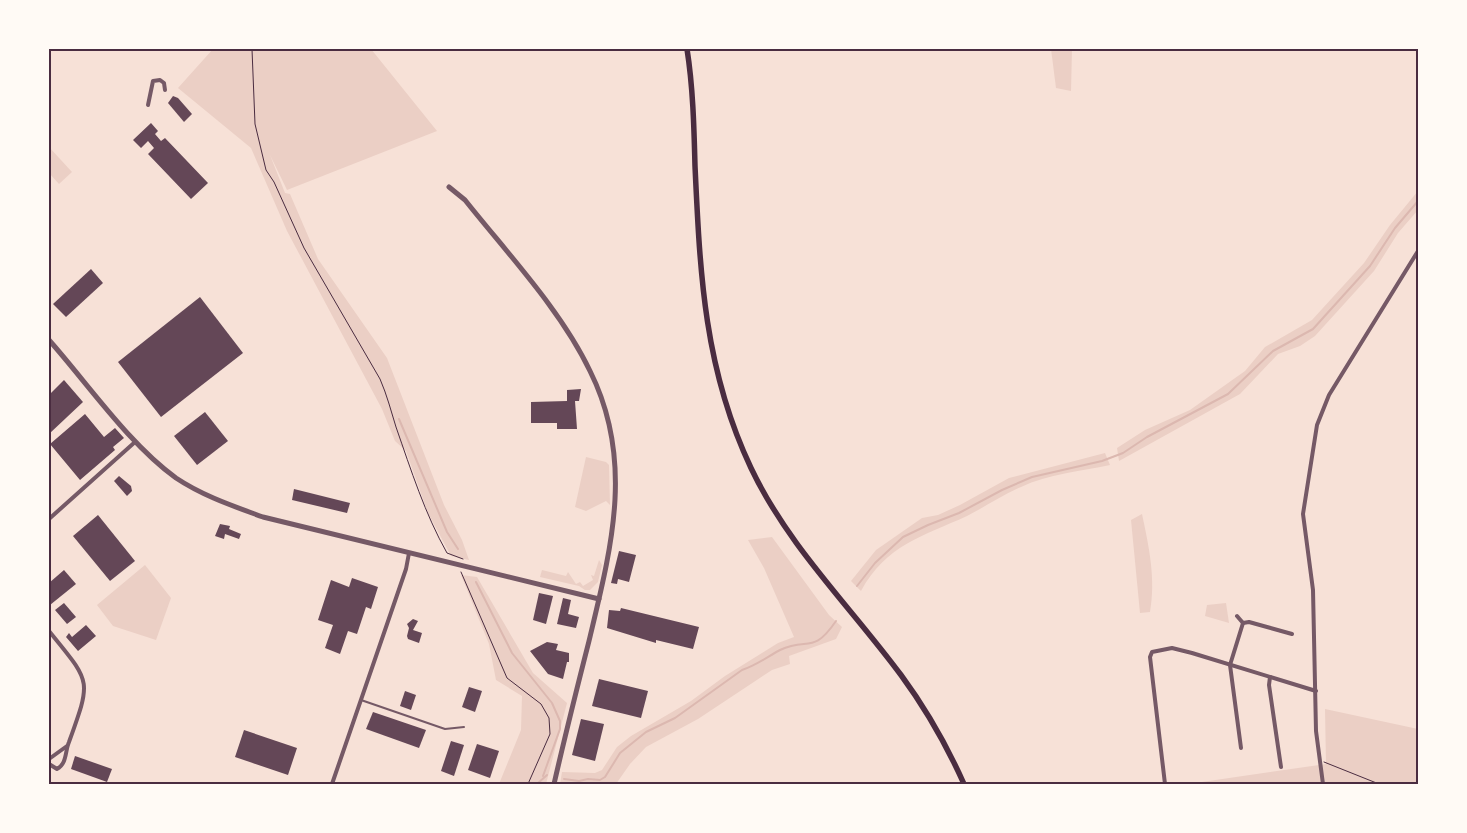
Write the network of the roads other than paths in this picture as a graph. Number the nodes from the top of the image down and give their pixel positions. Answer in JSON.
{"nodes":[{"id":1,"x":687,"y":49,"type":"edge"},
{"id":2,"x":165,"y":90,"type":"dead end"},
{"id":3,"x":148,"y":105,"type":"dead end"},
{"id":4,"x":448,"y":186,"type":"dead end"},
{"id":5,"x":1418,"y":251,"type":"edge"},
{"id":6,"x":49,"y":340,"type":"edge"},
{"id":7,"x":135,"y":442,"type":"junction"},
{"id":8,"x":49,"y":519,"type":"edge"},
{"id":9,"x":409,"y":553,"type":"junction"},
{"id":10,"x":599,"y":600,"type":"junction"},
{"id":11,"x":1237,"y":616,"type":"dead end"},
{"id":12,"x":1243,"y":623,"type":"junction"},
{"id":13,"x":49,"y":631,"type":"edge"},
{"id":14,"x":1292,"y":634,"type":"dead end"},
{"id":15,"x":1230,"y":665,"type":"junction"},
{"id":16,"x":1270,"y":677,"type":"junction"},
{"id":17,"x":1316,"y":691,"type":"junction"},
{"id":18,"x":360,"y":700,"type":"junction"},
{"id":19,"x":464,"y":727,"type":"dead end"},
{"id":20,"x":67,"y":746,"type":"junction"},
{"id":21,"x":1242,"y":748,"type":"dead end"},
{"id":22,"x":49,"y":759,"type":"edge"},
{"id":23,"x":49,"y":764,"type":"edge"},
{"id":24,"x":1281,"y":767,"type":"dead end"},
{"id":25,"x":332,"y":784,"type":"edge"},
{"id":26,"x":554,"y":784,"type":"edge"},
{"id":27,"x":964,"y":784,"type":"edge"},
{"id":28,"x":1165,"y":784,"type":"edge"},
{"id":29,"x":1323,"y":784,"type":"edge"}],
"edges":[{"from":1,"to":27,"type":"main road"},
{"from":2,"to":3,"type":"street"},
{"from":4,"to":10,"type":"street"},
{"from":5,"to":17,"type":"street"},
{"from":6,"to":7,"type":"street"},
{"from":7,"to":8,"type":"street"},
{"from":7,"to":9,"type":"street"},
{"from":9,"to":10,"type":"street"},
{"from":9,"to":18,"type":"street"},
{"from":10,"to":26,"type":"street"},
{"from":11,"to":12,"type":"street"},
{"from":12,"to":14,"type":"street"},
{"from":12,"to":15,"type":"street"},
{"from":13,"to":20,"type":"street"},
{"from":15,"to":16,"type":"street"},
{"from":15,"to":21,"type":"street"},
{"from":15,"to":28,"type":"street"},
{"from":16,"to":17,"type":"street"},
{"from":16,"to":24,"type":"street"},
{"from":17,"to":29,"type":"street"},
{"from":18,"to":19,"type":"lane"},
{"from":18,"to":25,"type":"street"},
{"from":20,"to":22,"type":"street"},
{"from":20,"to":23,"type":"street"}]}
